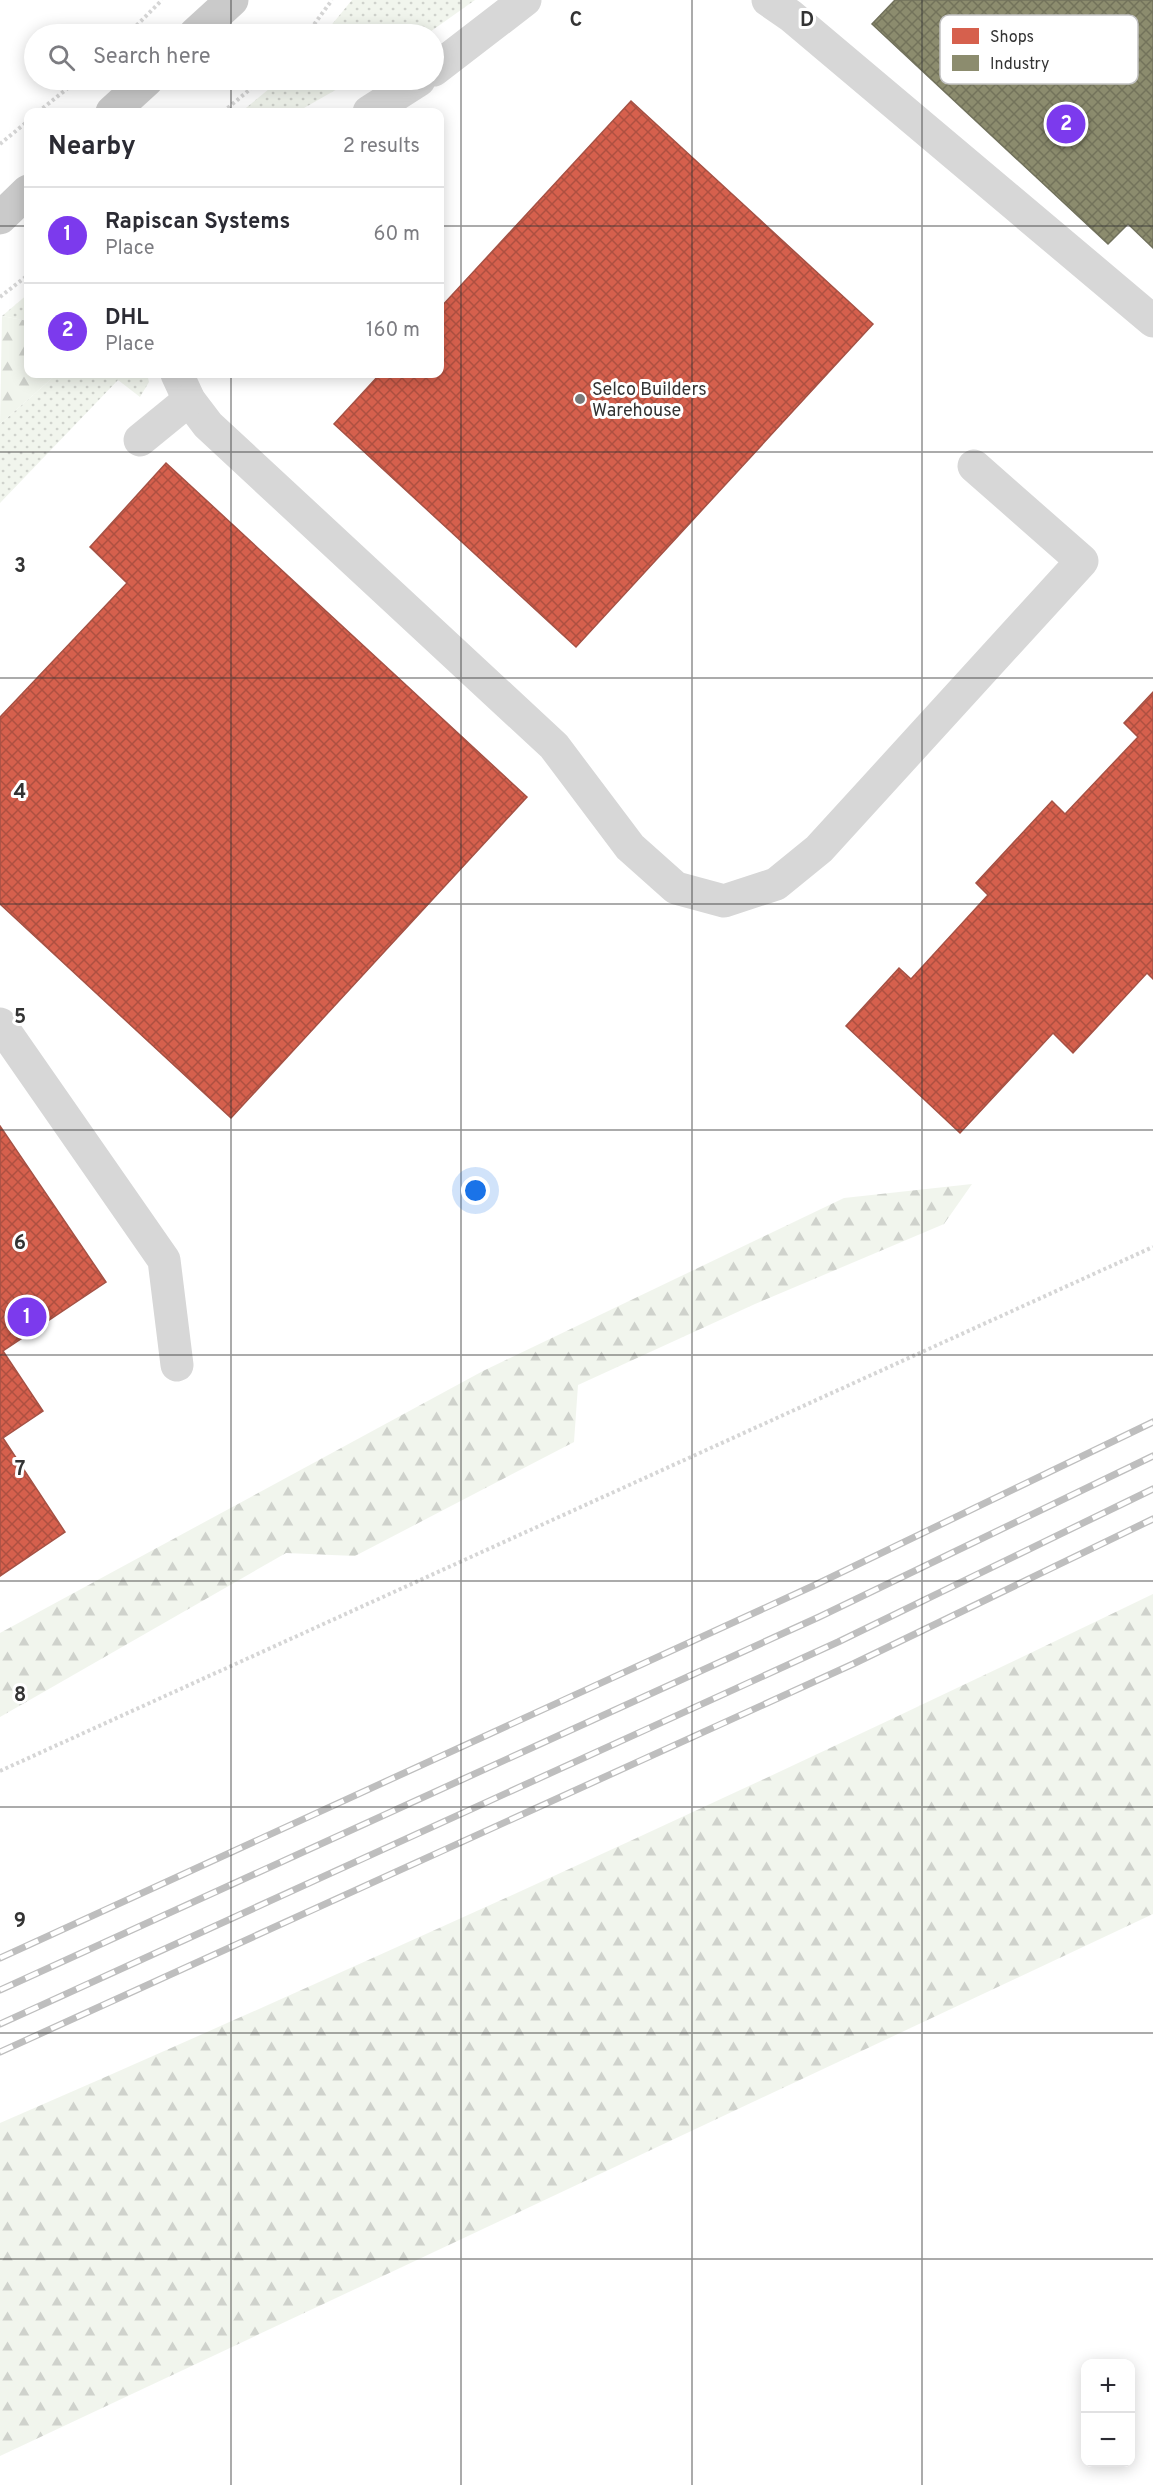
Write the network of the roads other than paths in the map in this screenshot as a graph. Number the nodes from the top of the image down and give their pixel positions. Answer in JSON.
{"nodes":[{"id":1,"x":232,"y":0,"type":"edge"},
{"id":2,"x":525,"y":0,"type":"edge"},
{"id":3,"x":768,"y":0,"type":"edge"},
{"id":4,"x":206,"y":24,"type":"edge"},
{"id":5,"x":444,"y":62,"type":"edge"},
{"id":6,"x":136,"y":90,"type":"edge"},
{"id":7,"x":403,"y":90,"type":"edge"},
{"id":8,"x":116,"y":108,"type":"edge"},
{"id":9,"x":375,"y":108,"type":"edge"},
{"id":10,"x":24,"y":195,"type":"edge"},
{"id":11,"x":0,"y":218,"type":"edge"},
{"id":12,"x":1153,"y":321,"type":"edge"},
{"id":13,"x":183,"y":387,"type":"edge"},
{"id":14,"x":140,"y":440,"type":"dead end"},
{"id":15,"x":974,"y":466,"type":"dead end"},
{"id":16,"x":0,"y":1024,"type":"edge"},
{"id":17,"x":177,"y":1365,"type":"dead end"}],
"edges":[{"from":1,"to":4,"type":"main road"},
{"from":2,"to":5,"type":"lane"},
{"from":3,"to":12,"type":"lane"},
{"from":6,"to":8,"type":"main road"},
{"from":7,"to":9,"type":"lane"},
{"from":10,"to":11,"type":"main road"},
{"from":13,"to":14,"type":"lane"},
{"from":13,"to":15,"type":"lane"},
{"from":16,"to":17,"type":"lane"}]}
